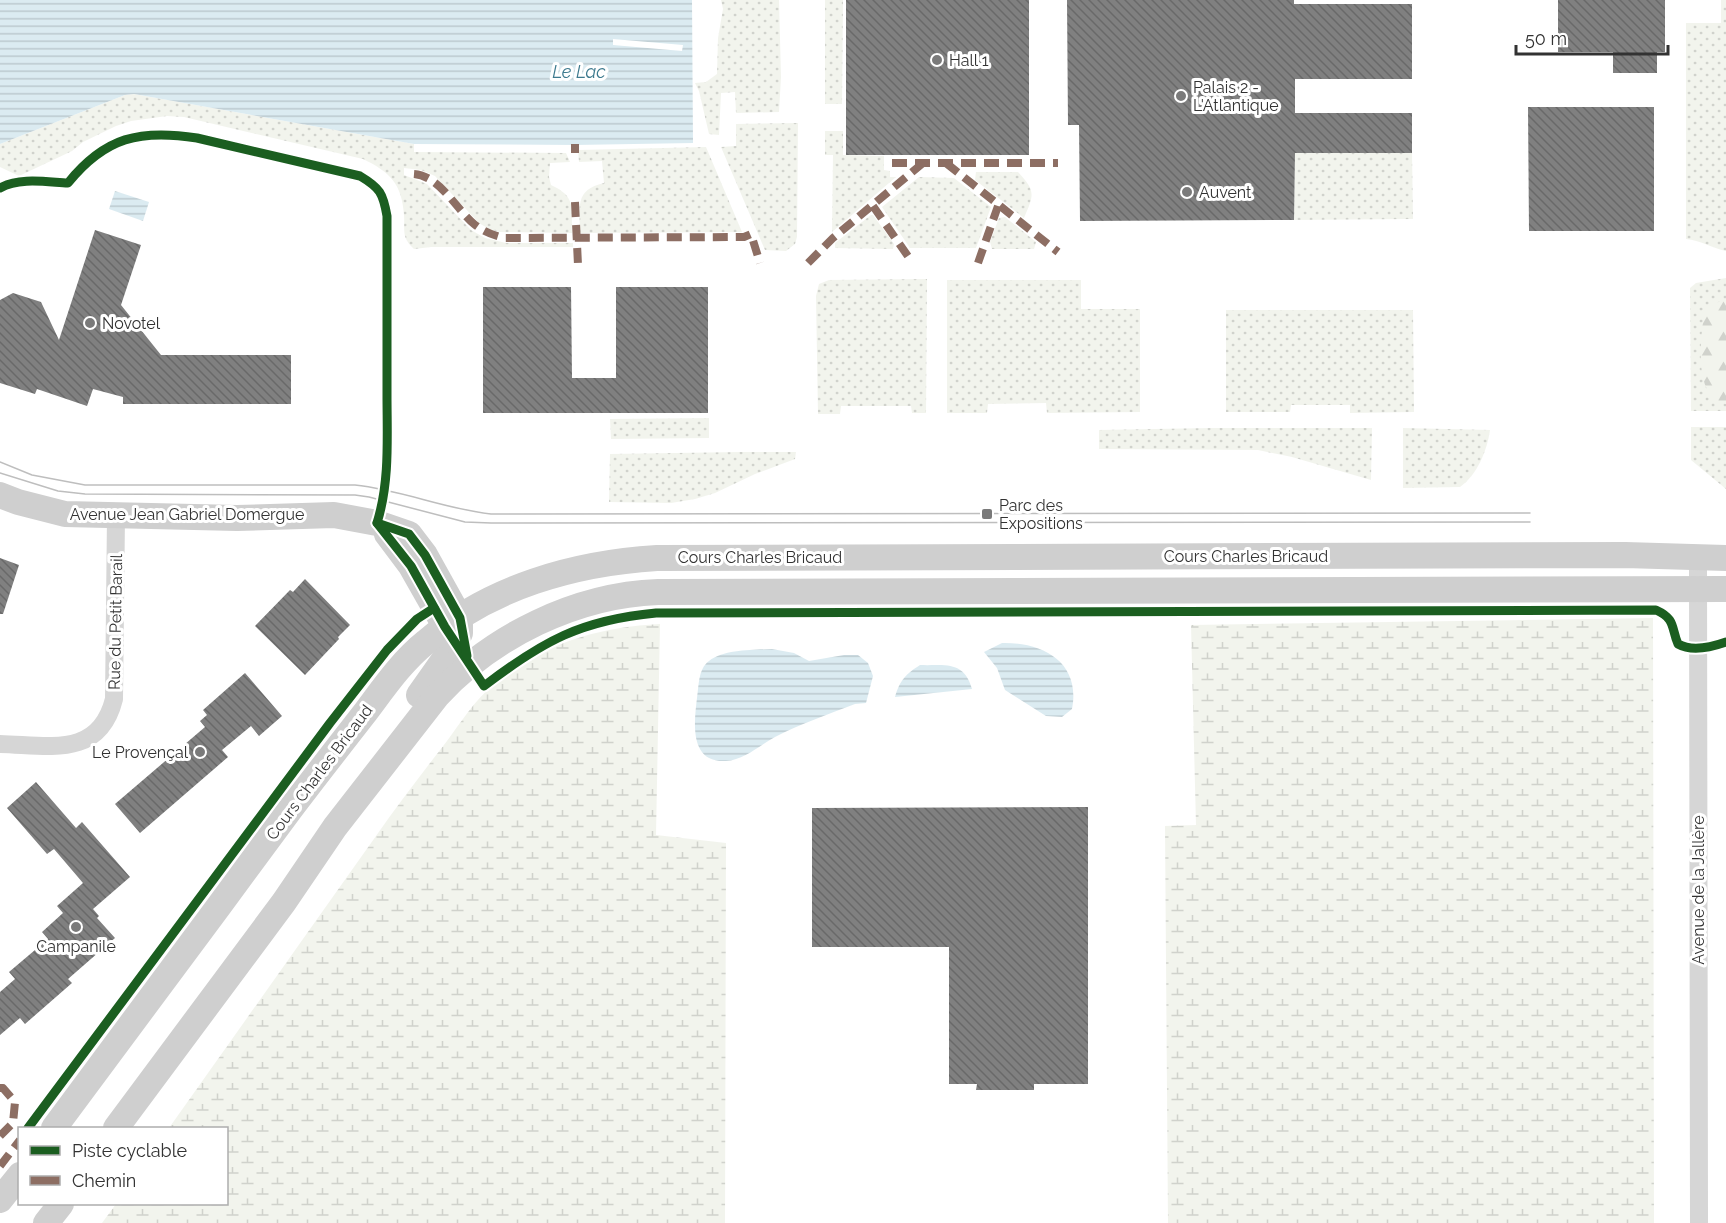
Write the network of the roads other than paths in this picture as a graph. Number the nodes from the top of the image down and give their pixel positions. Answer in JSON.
{"nodes":[{"id":1,"x":0,"y":495,"type":"edge"},
{"id":2,"x":117,"y":515,"type":"junction"},
{"id":3,"x":1698,"y":557,"type":"junction"},
{"id":4,"x":1726,"y":558,"type":"edge"},
{"id":5,"x":1698,"y":589,"type":"junction"},
{"id":6,"x":1726,"y":589,"type":"edge"},
{"id":7,"x":457,"y":638,"type":"junction"},
{"id":8,"x":0,"y":744,"type":"edge"},
{"id":9,"x":55,"y":1127,"type":"edge"},
{"id":10,"x":117,"y":1127,"type":"edge"},
{"id":11,"x":18,"y":1177,"type":"edge"},
{"id":12,"x":0,"y":1200,"type":"edge"},
{"id":13,"x":60,"y":1205,"type":"edge"},
{"id":14,"x":46,"y":1223,"type":"edge"},
{"id":15,"x":1699,"y":1223,"type":"edge"}],
"edges":[{"from":1,"to":2,"type":"main road","name":"Avenue Jean Gabriel Domergue"},
{"from":2,"to":7,"type":"main road","name":"Avenue Jean Gabriel Domergue"},
{"from":2,"to":8,"type":"street","name":"Rue du Petit Barail"},
{"from":3,"to":4,"type":"main road","name":"Cours Charles Bricaud"},
{"from":3,"to":5,"type":"street","name":"Avenue de la Jallère"},
{"from":3,"to":7,"type":"main road","name":"Cours Charles Bricaud"},
{"from":5,"to":6,"type":"main road","name":"Cours Charles Bricaud"},
{"from":5,"to":7,"type":"main road","name":"Cours Charles Bricaud"},
{"from":5,"to":15,"type":"street","name":"Avenue de la Jallère"},
{"from":7,"to":9,"type":"main road","name":"Cours Charles Bricaud"},
{"from":7,"to":10,"type":"main road"},
{"from":11,"to":12,"type":"main road"},
{"from":13,"to":14,"type":"main road"}]}
